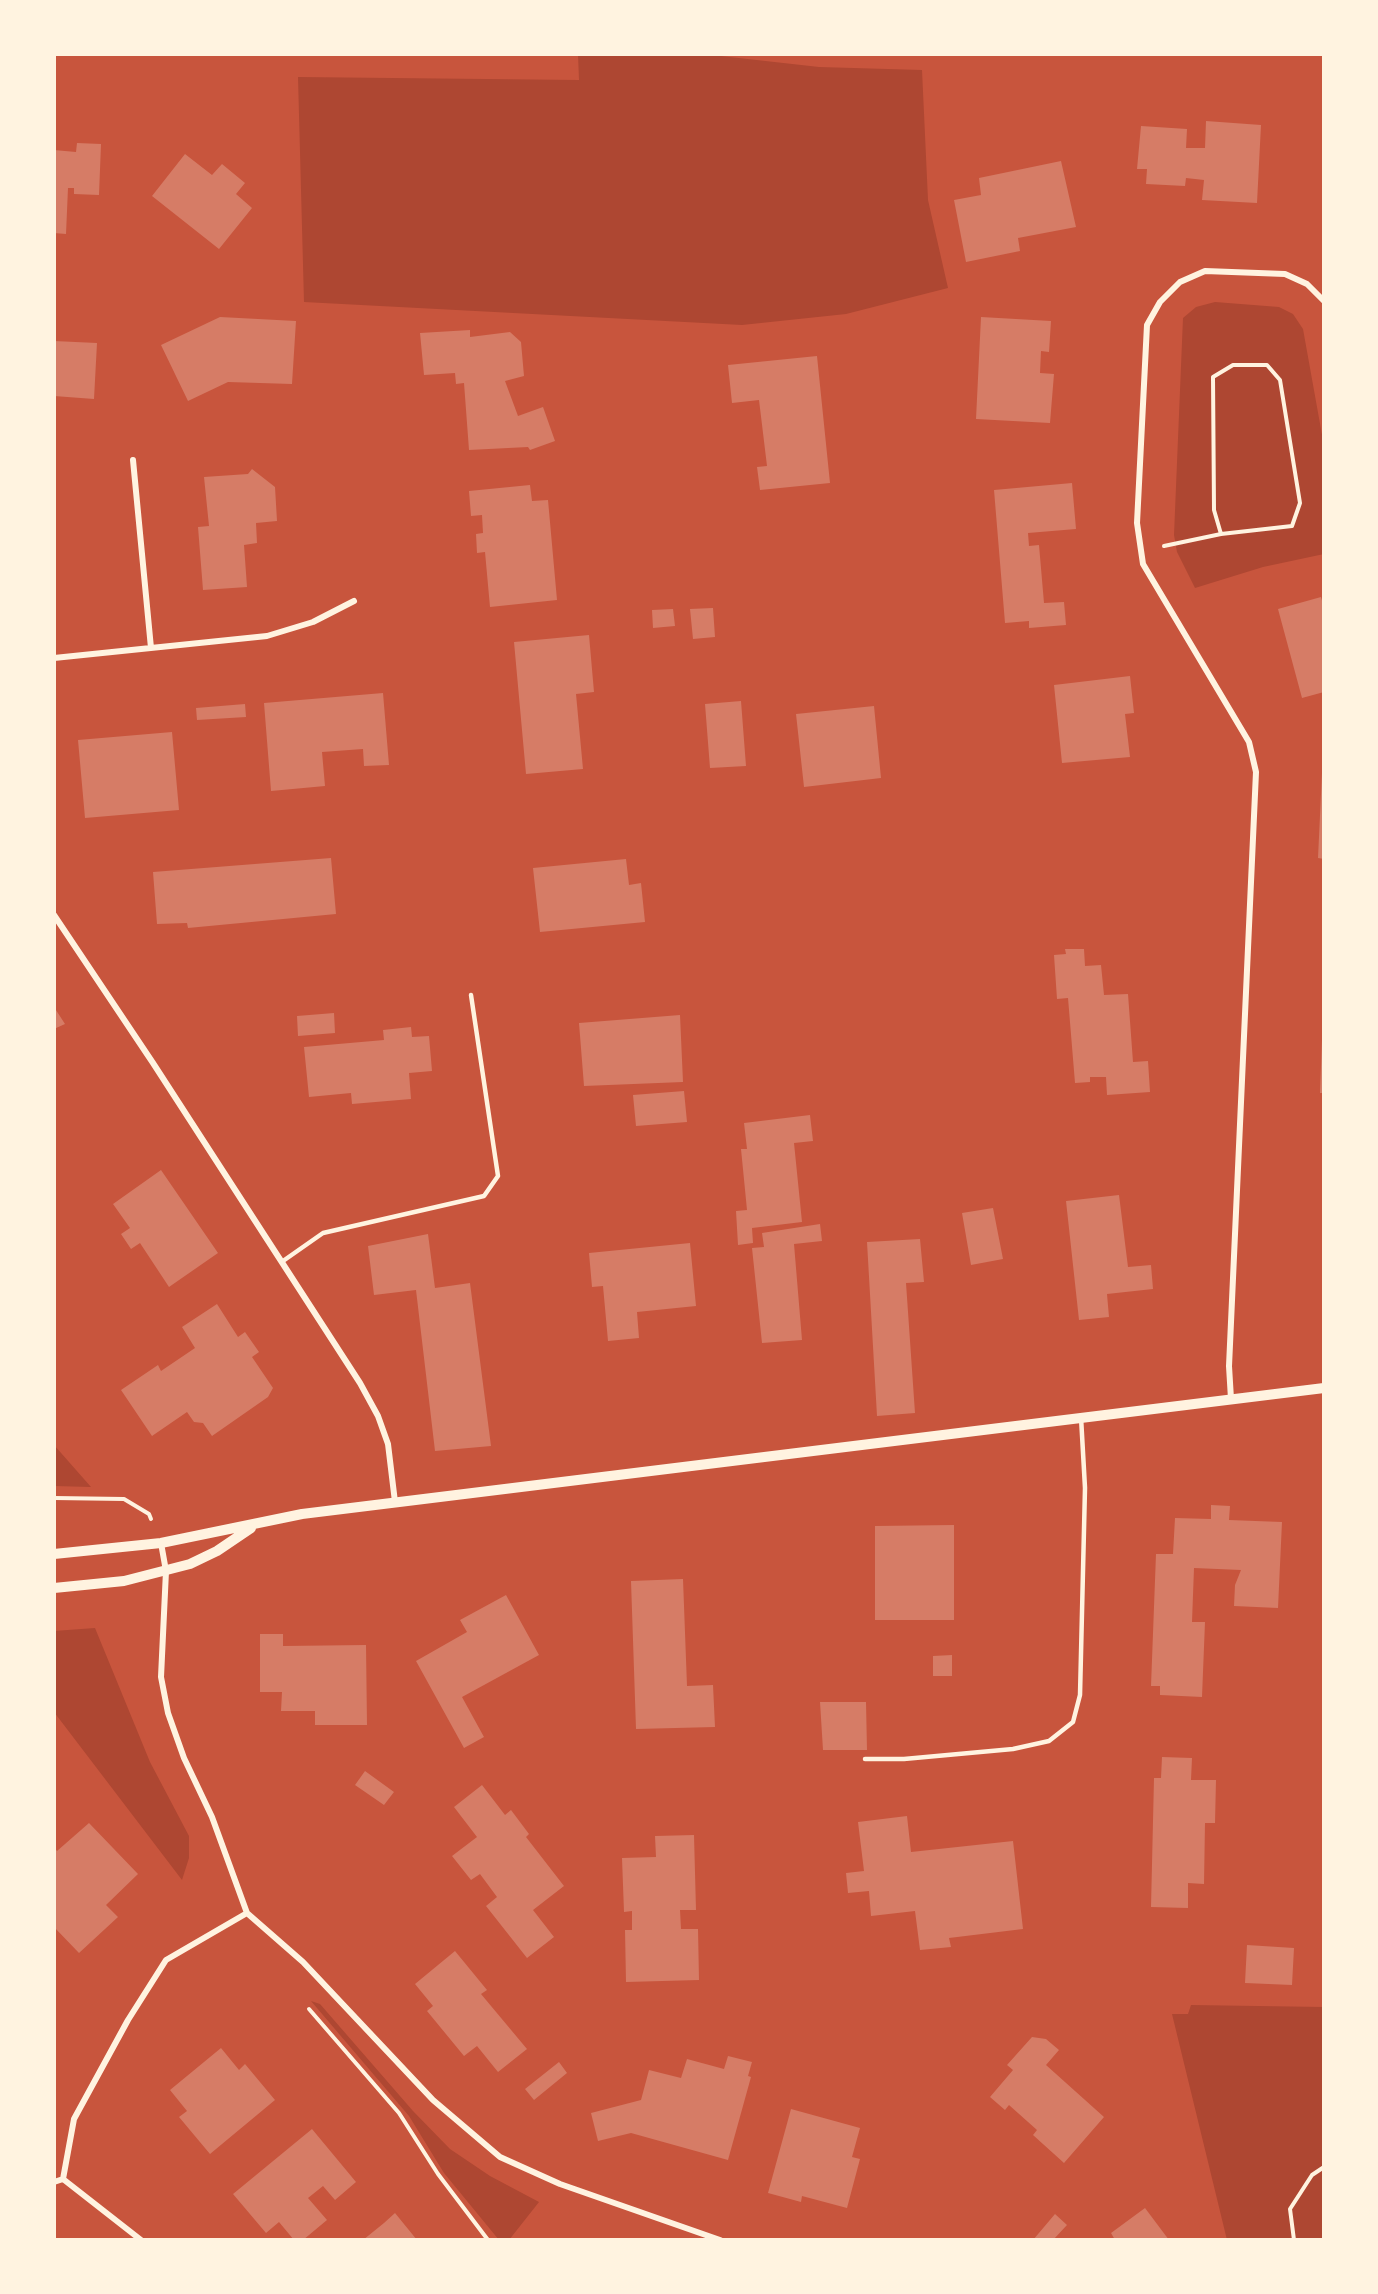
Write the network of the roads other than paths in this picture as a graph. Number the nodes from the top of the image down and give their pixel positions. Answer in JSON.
{"nodes":[{"id":1,"x":1324,"y":301,"type":"edge"},
{"id":2,"x":133,"y":459,"type":"dead end"},
{"id":3,"x":354,"y":601,"type":"dead end"},
{"id":4,"x":151,"y":648,"type":"junction"},
{"id":5,"x":54,"y":658,"type":"edge"},
{"id":6,"x":54,"y":915,"type":"edge"},
{"id":7,"x":471,"y":995,"type":"dead end"},
{"id":8,"x":283,"y":1261,"type":"junction"},
{"id":9,"x":1324,"y":1388,"type":"edge"},
{"id":10,"x":1231,"y":1399,"type":"junction"},
{"id":11,"x":1081,"y":1417,"type":"junction"},
{"id":12,"x":395,"y":1502,"type":"junction"},
{"id":13,"x":256,"y":1525,"type":"junction"},
{"id":14,"x":162,"y":1543,"type":"junction"},
{"id":15,"x":54,"y":1554,"type":"edge"},
{"id":16,"x":166,"y":1571,"type":"junction"},
{"id":17,"x":54,"y":1588,"type":"edge"},
{"id":18,"x":864,"y":1759,"type":"dead end"},
{"id":19,"x":247,"y":1913,"type":"junction"},
{"id":20,"x":63,"y":2179,"type":"junction"},
{"id":21,"x":54,"y":2182,"type":"edge"},
{"id":22,"x":141,"y":2240,"type":"edge"},
{"id":23,"x":720,"y":2240,"type":"edge"}],
"edges":[{"from":1,"to":10,"type":"street"},
{"from":2,"to":4,"type":"street"},
{"from":3,"to":4,"type":"street"},
{"from":4,"to":5,"type":"street"},
{"from":6,"to":8,"type":"street"},
{"from":7,"to":8,"type":"lane"},
{"from":8,"to":12,"type":"street"},
{"from":9,"to":10,"type":"street"},
{"from":10,"to":11,"type":"street"},
{"from":11,"to":12,"type":"street"},
{"from":11,"to":18,"type":"lane"},
{"from":12,"to":13,"type":"street"},
{"from":13,"to":14,"type":"street"},
{"from":13,"to":16,"type":"street"},
{"from":14,"to":15,"type":"street"},
{"from":14,"to":16,"type":"street"},
{"from":16,"to":17,"type":"street"},
{"from":16,"to":19,"type":"street"},
{"from":19,"to":20,"type":"street"},
{"from":19,"to":23,"type":"street"},
{"from":20,"to":21,"type":"street"},
{"from":20,"to":22,"type":"street"}]}
